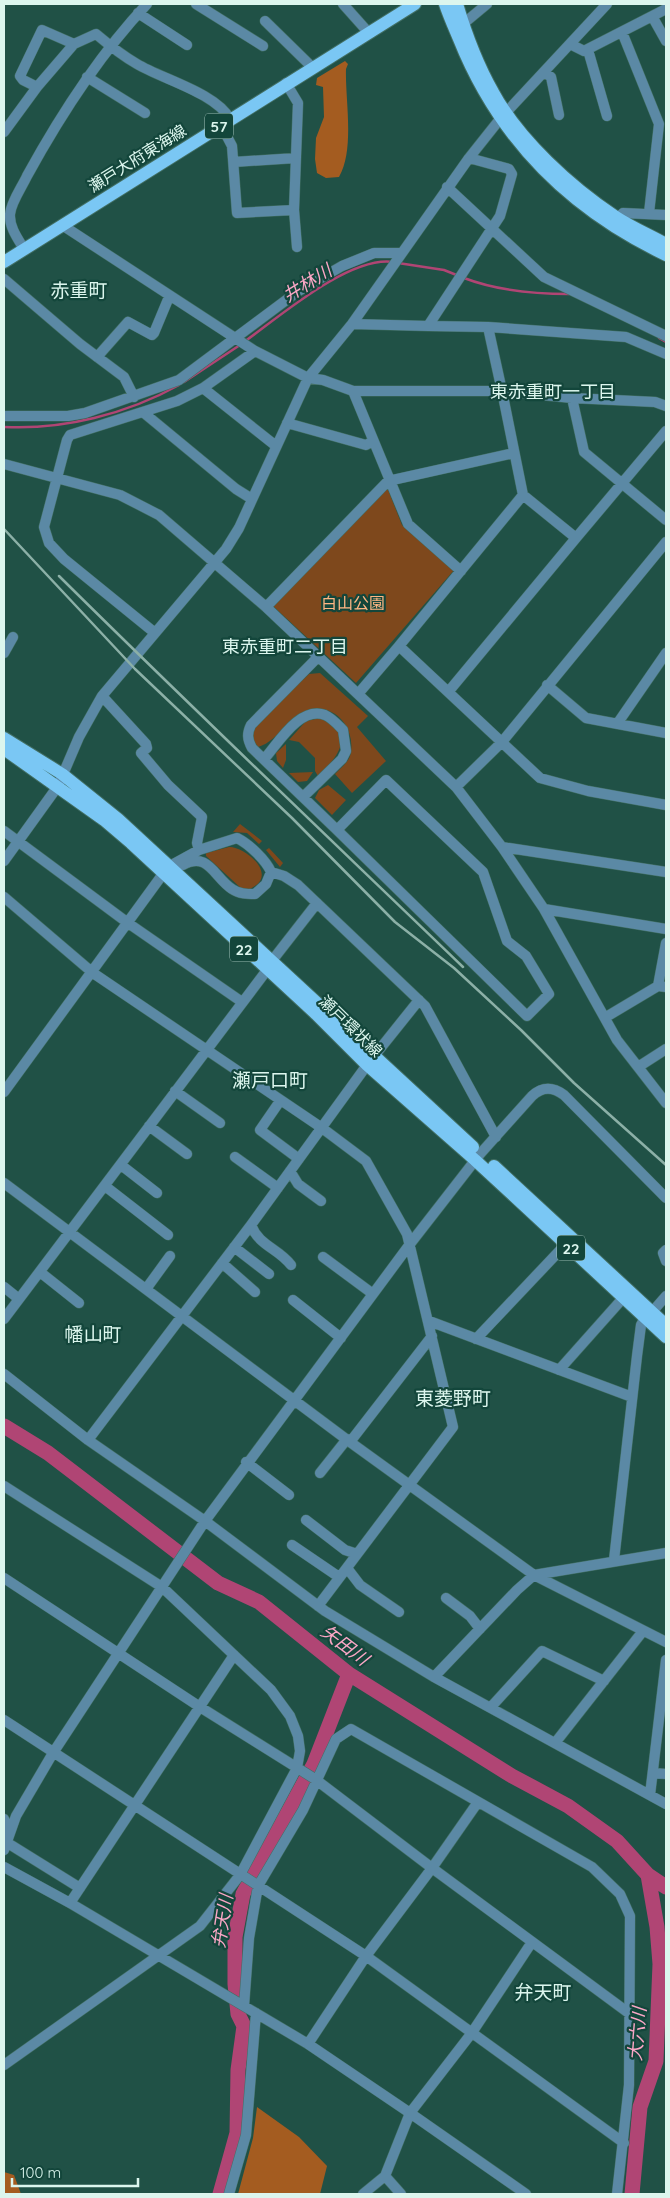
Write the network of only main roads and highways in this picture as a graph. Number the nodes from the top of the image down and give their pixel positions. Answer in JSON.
{"nodes":[{"id":1,"x":416,"y":4,"type":"edge"},
{"id":2,"x":445,"y":4,"type":"edge"},
{"id":3,"x":457,"y":4,"type":"edge"},
{"id":4,"x":504,"y":116,"type":"junction"},
{"id":5,"x":614,"y":222,"type":"junction"},
{"id":6,"x":666,"y":244,"type":"edge"},
{"id":7,"x":666,"y":254,"type":"edge"},
{"id":8,"x":4,"y":262,"type":"edge"},
{"id":9,"x":4,"y":738,"type":"edge"},
{"id":10,"x":4,"y":749,"type":"edge"},
{"id":11,"x":60,"y":780,"type":"junction"},
{"id":12,"x":478,"y":1157,"type":"junction"},
{"id":13,"x":648,"y":1315,"type":"junction"},
{"id":14,"x":666,"y":1325,"type":"edge"},
{"id":15,"x":666,"y":1337,"type":"edge"}],
"edges":[{"from":1,"to":8,"type":"main road","name":"瀬戸大府東海線","number":"57"},
{"from":2,"to":4,"type":"main road"},
{"from":3,"to":4,"type":"main road"},
{"from":4,"to":5,"type":"main road"},
{"from":5,"to":6,"type":"main road"},
{"from":5,"to":7,"type":"main road"},
{"from":9,"to":11,"type":"main road","name":"瀬戸環状線","number":"22"},
{"from":10,"to":11,"type":"main road","name":"瀬戸環状線","number":"22"},
{"from":11,"to":12,"type":"main road","name":"瀬戸環状線","number":"22"},
{"from":12,"to":13,"type":"main road","name":"瀬戸環状線","number":"22"},
{"from":12,"to":13,"type":"main road","name":"瀬戸環状線","number":"22"},
{"from":13,"to":14,"type":"main road","name":"瀬戸環状線","number":"22"},
{"from":13,"to":15,"type":"main road","name":"瀬戸環状線","number":"22"}]}
